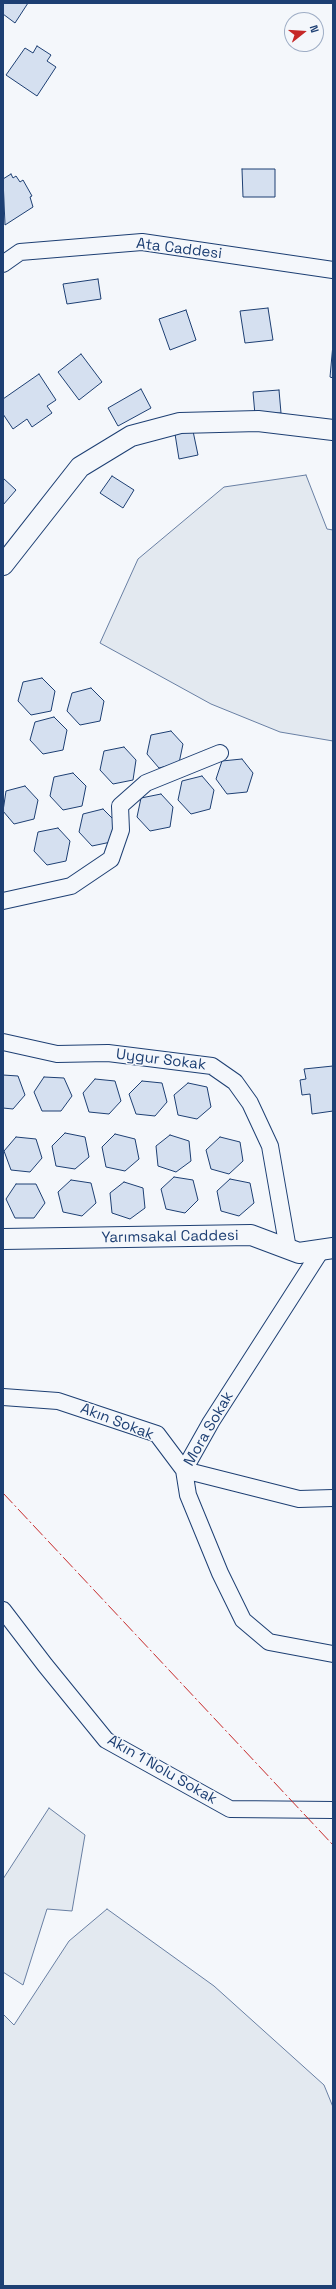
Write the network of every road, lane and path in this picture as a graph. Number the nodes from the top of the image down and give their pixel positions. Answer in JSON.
{"nodes":[{"id":1,"x":3,"y":264,"type":"edge"},
{"id":2,"x":333,"y":270,"type":"edge"},
{"id":3,"x":333,"y":430,"type":"edge"},
{"id":4,"x":3,"y":565,"type":"edge"},
{"id":5,"x":220,"y":753,"type":"dead end"},
{"id":6,"x":3,"y":901,"type":"edge"},
{"id":7,"x":3,"y":1042,"type":"edge"},
{"id":8,"x":3,"y":1239,"type":"edge"},
{"id":9,"x":288,"y":1249,"type":"junction"},
{"id":10,"x":327,"y":1249,"type":"edge"},
{"id":11,"x":3,"y":1397,"type":"edge"},
{"id":12,"x":184,"y":1470,"type":"junction"},
{"id":13,"x":333,"y":1498,"type":"edge"},
{"id":14,"x":3,"y":1610,"type":"edge"},
{"id":15,"x":333,"y":1654,"type":"edge"},
{"id":16,"x":333,"y":1810,"type":"edge"}],
"edges":[{"from":1,"to":2,"type":"street","name":"Ata Caddesi"},
{"from":3,"to":4,"type":"street"},
{"from":5,"to":6,"type":"street"},
{"from":7,"to":9,"type":"street","name":"Uygur Sokak"},
{"from":8,"to":9,"type":"street","name":"Yarımsakal Caddesi"},
{"from":9,"to":10,"type":"street","name":"Yarımsakal Caddesi"},
{"from":10,"to":12,"type":"street","name":"Mora Sokak"},
{"from":11,"to":12,"type":"street","name":"Akın Sokak"},
{"from":12,"to":13,"type":"street"},
{"from":12,"to":15,"type":"street","name":"Mora Sokak"},
{"from":14,"to":16,"type":"street","name":"Akın 1 Nolu Sokak"}]}
